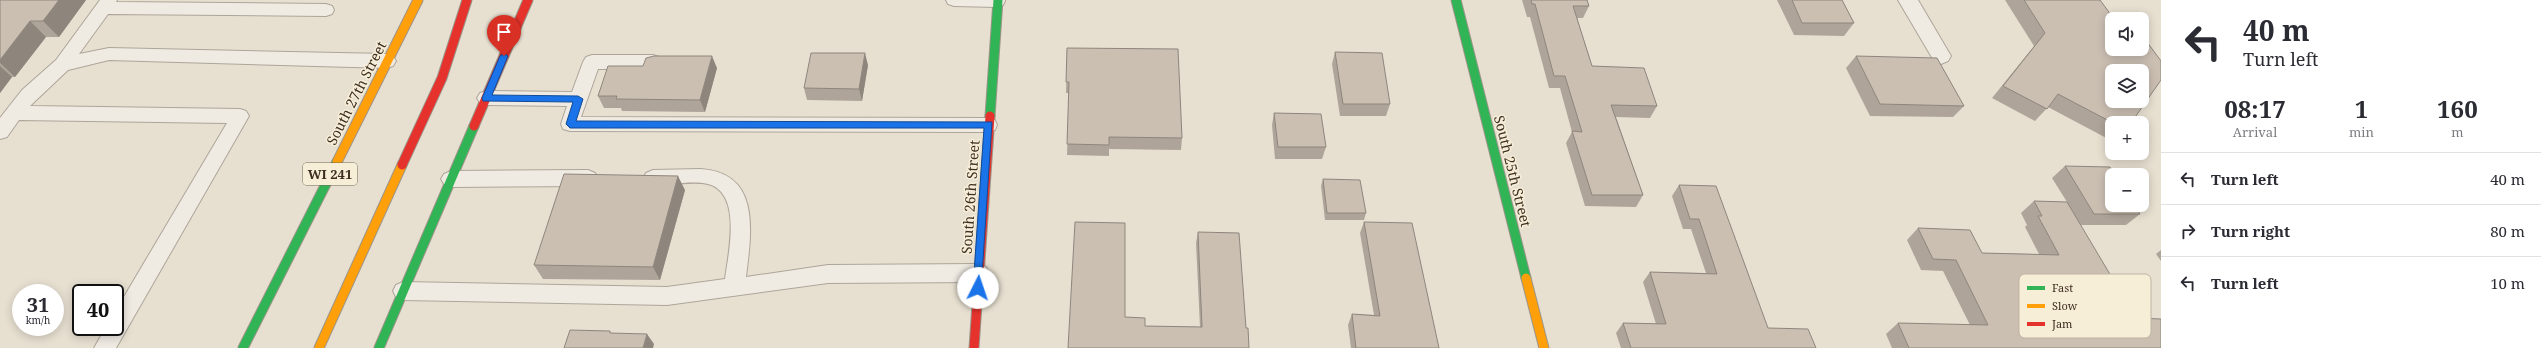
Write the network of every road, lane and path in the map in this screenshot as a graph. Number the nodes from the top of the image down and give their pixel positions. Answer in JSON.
{"nodes":[{"id":1,"x":418,"y":0,"type":"edge"},
{"id":2,"x":467,"y":0,"type":"edge"},
{"id":3,"x":528,"y":0,"type":"edge"},
{"id":4,"x":954,"y":0,"type":"edge"},
{"id":5,"x":1456,"y":0,"type":"edge"},
{"id":6,"x":1908,"y":0,"type":"edge"},
{"id":7,"x":998,"y":1,"type":"edge"},
{"id":8,"x":106,"y":4,"type":"edge"},
{"id":9,"x":326,"y":10,"type":"dead end"},
{"id":10,"x":1942,"y":56,"type":"dead end"},
{"id":11,"x":387,"y":62,"type":"junction"},
{"id":12,"x":653,"y":62,"type":"edge"},
{"id":13,"x":62,"y":65,"type":"junction"},
{"id":14,"x":486,"y":98,"type":"junction"},
{"id":15,"x":578,"y":99,"type":"junction"},
{"id":16,"x":14,"y":113,"type":"junction"},
{"id":17,"x":988,"y":125,"type":"junction"},
{"id":18,"x":0,"y":132,"type":"edge"},
{"id":19,"x":610,"y":178,"type":"edge"},
{"id":20,"x":633,"y":178,"type":"edge"},
{"id":21,"x":451,"y":179,"type":"junction"},
{"id":22,"x":979,"y":273,"type":"junction"},
{"id":23,"x":734,"y":288,"type":"junction"},
{"id":24,"x":403,"y":291,"type":"junction"},
{"id":25,"x":105,"y":348,"type":"edge"},
{"id":26,"x":243,"y":348,"type":"edge"},
{"id":27,"x":319,"y":348,"type":"edge"},
{"id":28,"x":379,"y":348,"type":"edge"},
{"id":29,"x":974,"y":348,"type":"edge"},
{"id":30,"x":1544,"y":348,"type":"edge"}],
"edges":[{"from":1,"to":11,"type":"main road","name":"South 27th Street","number":"WI 241"},
{"from":2,"to":27,"type":"main road"},
{"from":3,"to":14,"type":"main road"},
{"from":4,"to":7,"type":"lane"},
{"from":5,"to":30,"type":"main road","name":"South 25th Street"},
{"from":6,"to":10,"type":"street"},
{"from":7,"to":17,"type":"main road","name":"South 26th Street"},
{"from":8,"to":9,"type":"lane"},
{"from":8,"to":13,"type":"lane"},
{"from":11,"to":13,"type":"lane"},
{"from":11,"to":26,"type":"main road","name":"South 27th Street","number":"WI 241"},
{"from":12,"to":15,"type":"lane"},
{"from":13,"to":16,"type":"lane"},
{"from":14,"to":15,"type":"lane"},
{"from":14,"to":21,"type":"main road"},
{"from":15,"to":17,"type":"lane"},
{"from":16,"to":18,"type":"lane"},
{"from":16,"to":25,"type":"lane"},
{"from":17,"to":22,"type":"main road","name":"South 26th Street"},
{"from":19,"to":21,"type":"lane"},
{"from":20,"to":23,"type":"lane"},
{"from":21,"to":24,"type":"main road"},
{"from":22,"to":23,"type":"lane"},
{"from":22,"to":29,"type":"main road","name":"South 26th Street"},
{"from":23,"to":24,"type":"lane"},
{"from":24,"to":28,"type":"main road"}]}
